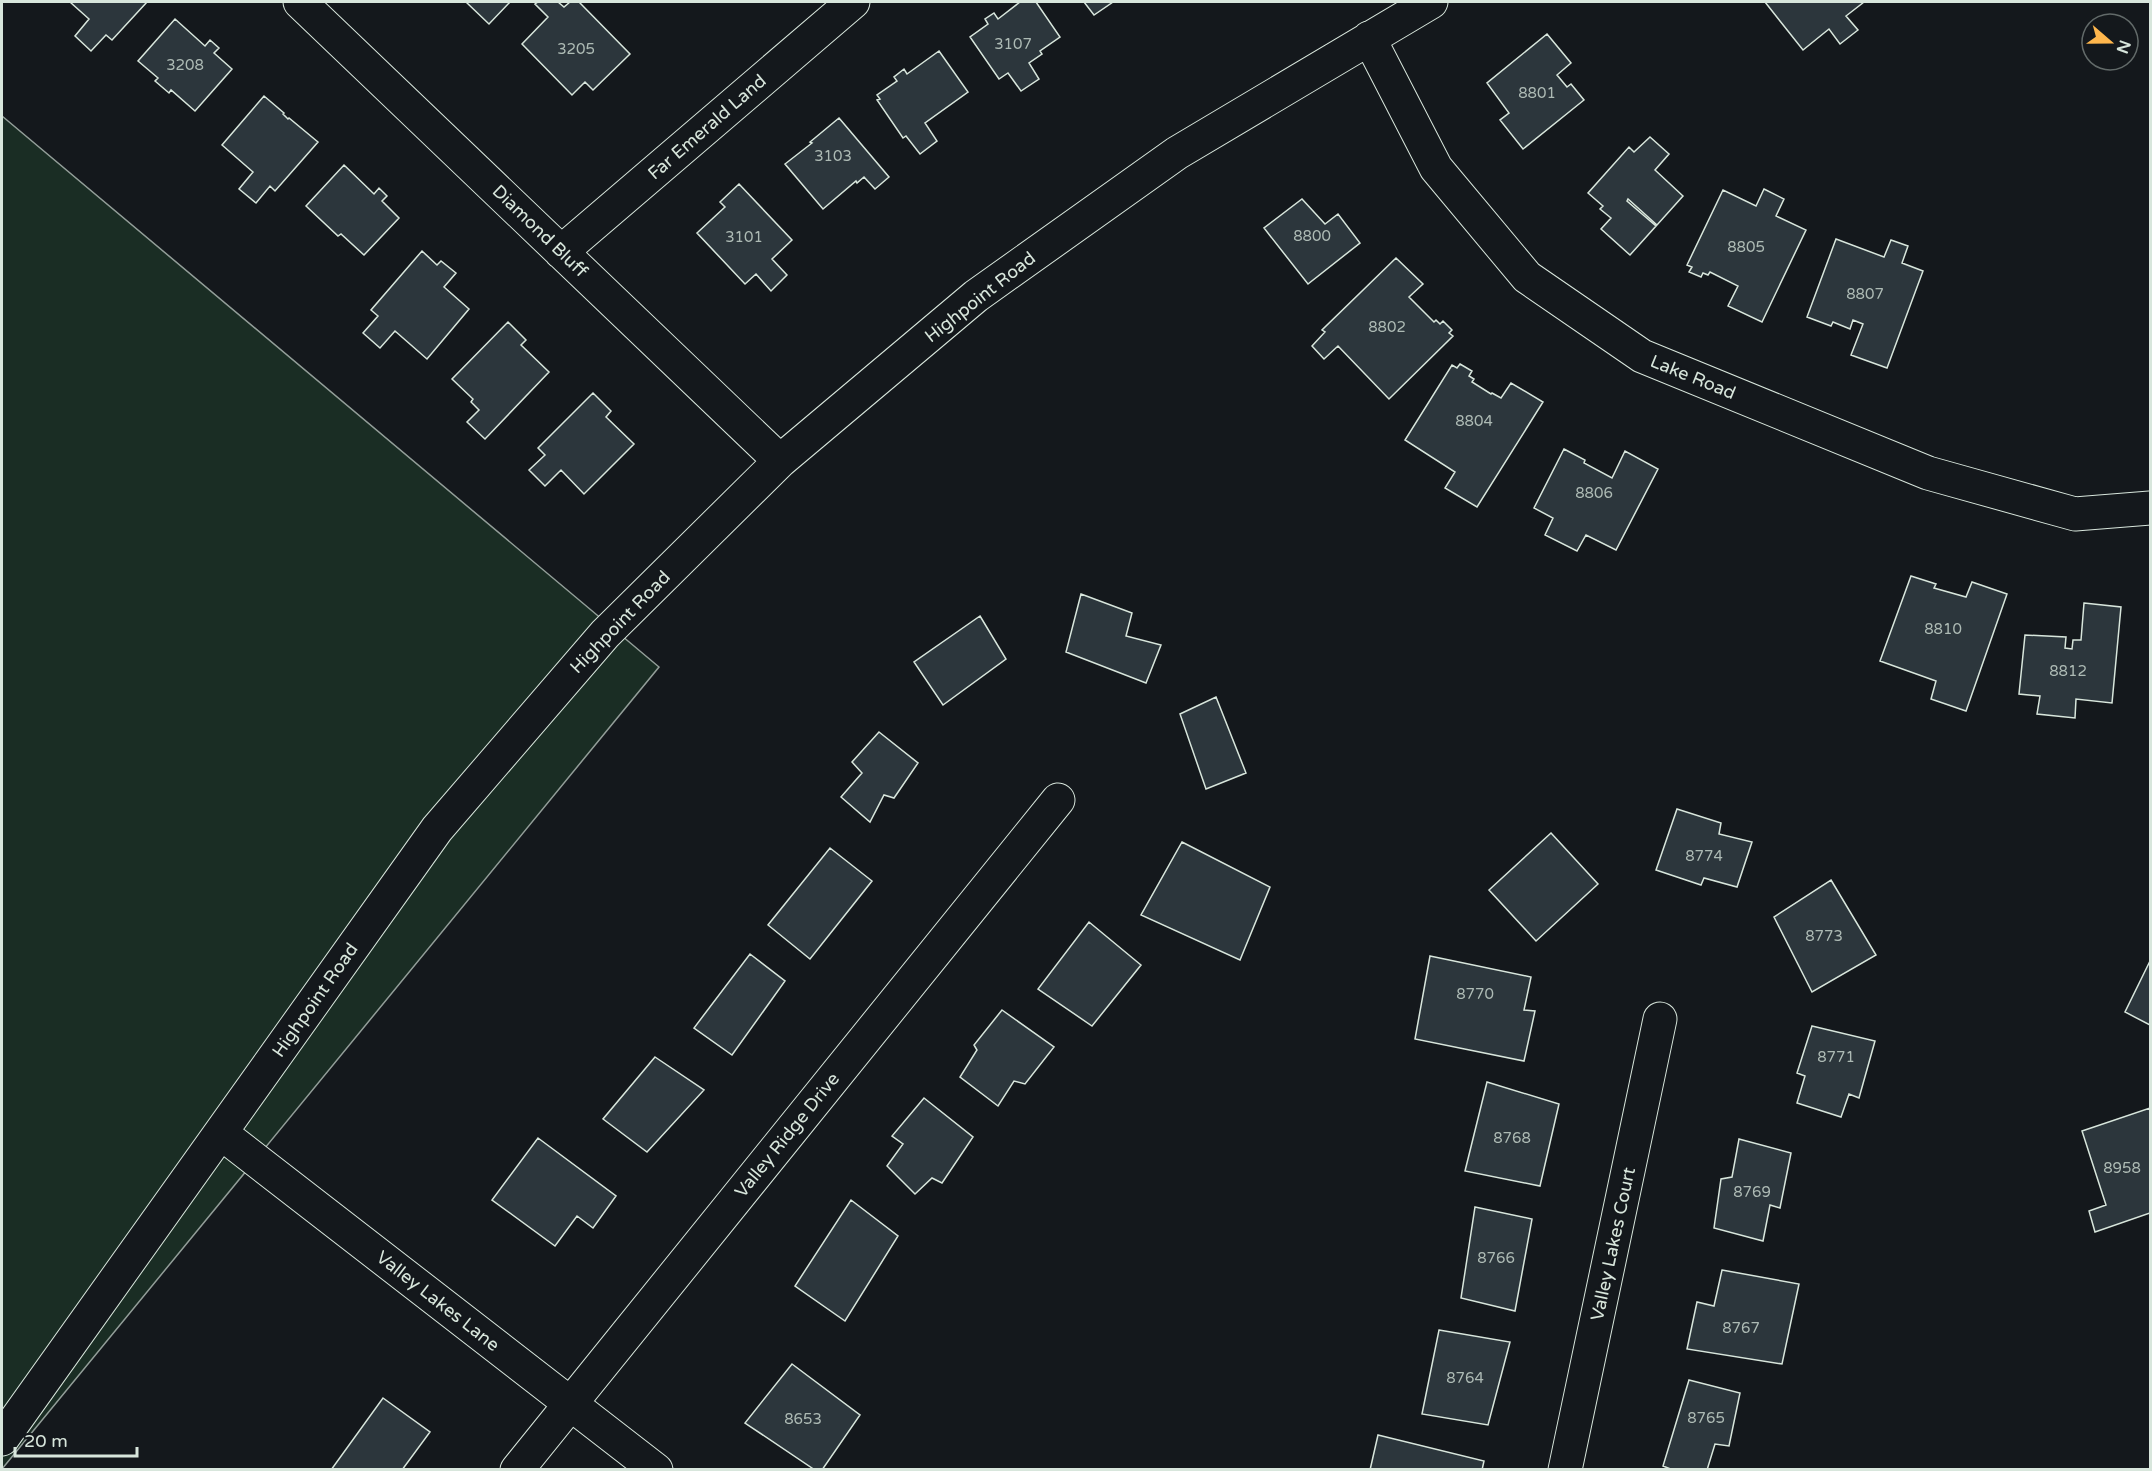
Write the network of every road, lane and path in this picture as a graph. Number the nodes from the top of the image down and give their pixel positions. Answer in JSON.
{"nodes":[{"id":1,"x":300,"y":2,"type":"edge"},
{"id":2,"x":853,"y":2,"type":"edge"},
{"id":3,"x":1431,"y":2,"type":"edge"},
{"id":4,"x":1370,"y":38,"type":"junction"},
{"id":5,"x":561,"y":252,"type":"junction"},
{"id":6,"x":780,"y":461,"type":"junction"},
{"id":7,"x":2151,"y":508,"type":"edge"},
{"id":8,"x":1058,"y":800,"type":"dead end"},
{"id":9,"x":1660,"y":1019,"type":"dead end"},
{"id":10,"x":220,"y":1133,"type":"junction"},
{"id":11,"x":570,"y":1403,"type":"junction"},
{"id":12,"x":2,"y":1439,"type":"edge"},
{"id":13,"x":517,"y":1470,"type":"edge"},
{"id":14,"x":656,"y":1470,"type":"edge"},
{"id":15,"x":1565,"y":1470,"type":"edge"}],
"edges":[{"from":1,"to":5,"type":"street","name":"Diamond Bluff"},
{"from":2,"to":5,"type":"street","name":"Far Emerald Land"},
{"from":3,"to":4,"type":"street","name":"Highpoint Road"},
{"from":4,"to":6,"type":"street","name":"Highpoint Road"},
{"from":4,"to":7,"type":"street","name":"Lake Road"},
{"from":5,"to":6,"type":"street","name":"Diamond Bluff"},
{"from":6,"to":10,"type":"street","name":"Highpoint Road"},
{"from":8,"to":11,"type":"street","name":"Valley Ridge Drive"},
{"from":9,"to":15,"type":"street","name":"Valley Lakes Court"},
{"from":10,"to":11,"type":"street","name":"Valley Lakes Lane"},
{"from":10,"to":12,"type":"street","name":"Highpoint Road"},
{"from":11,"to":13,"type":"street","name":"Valley Ridge Drive"},
{"from":11,"to":14,"type":"street","name":"Valley Lakes Lane"}]}
